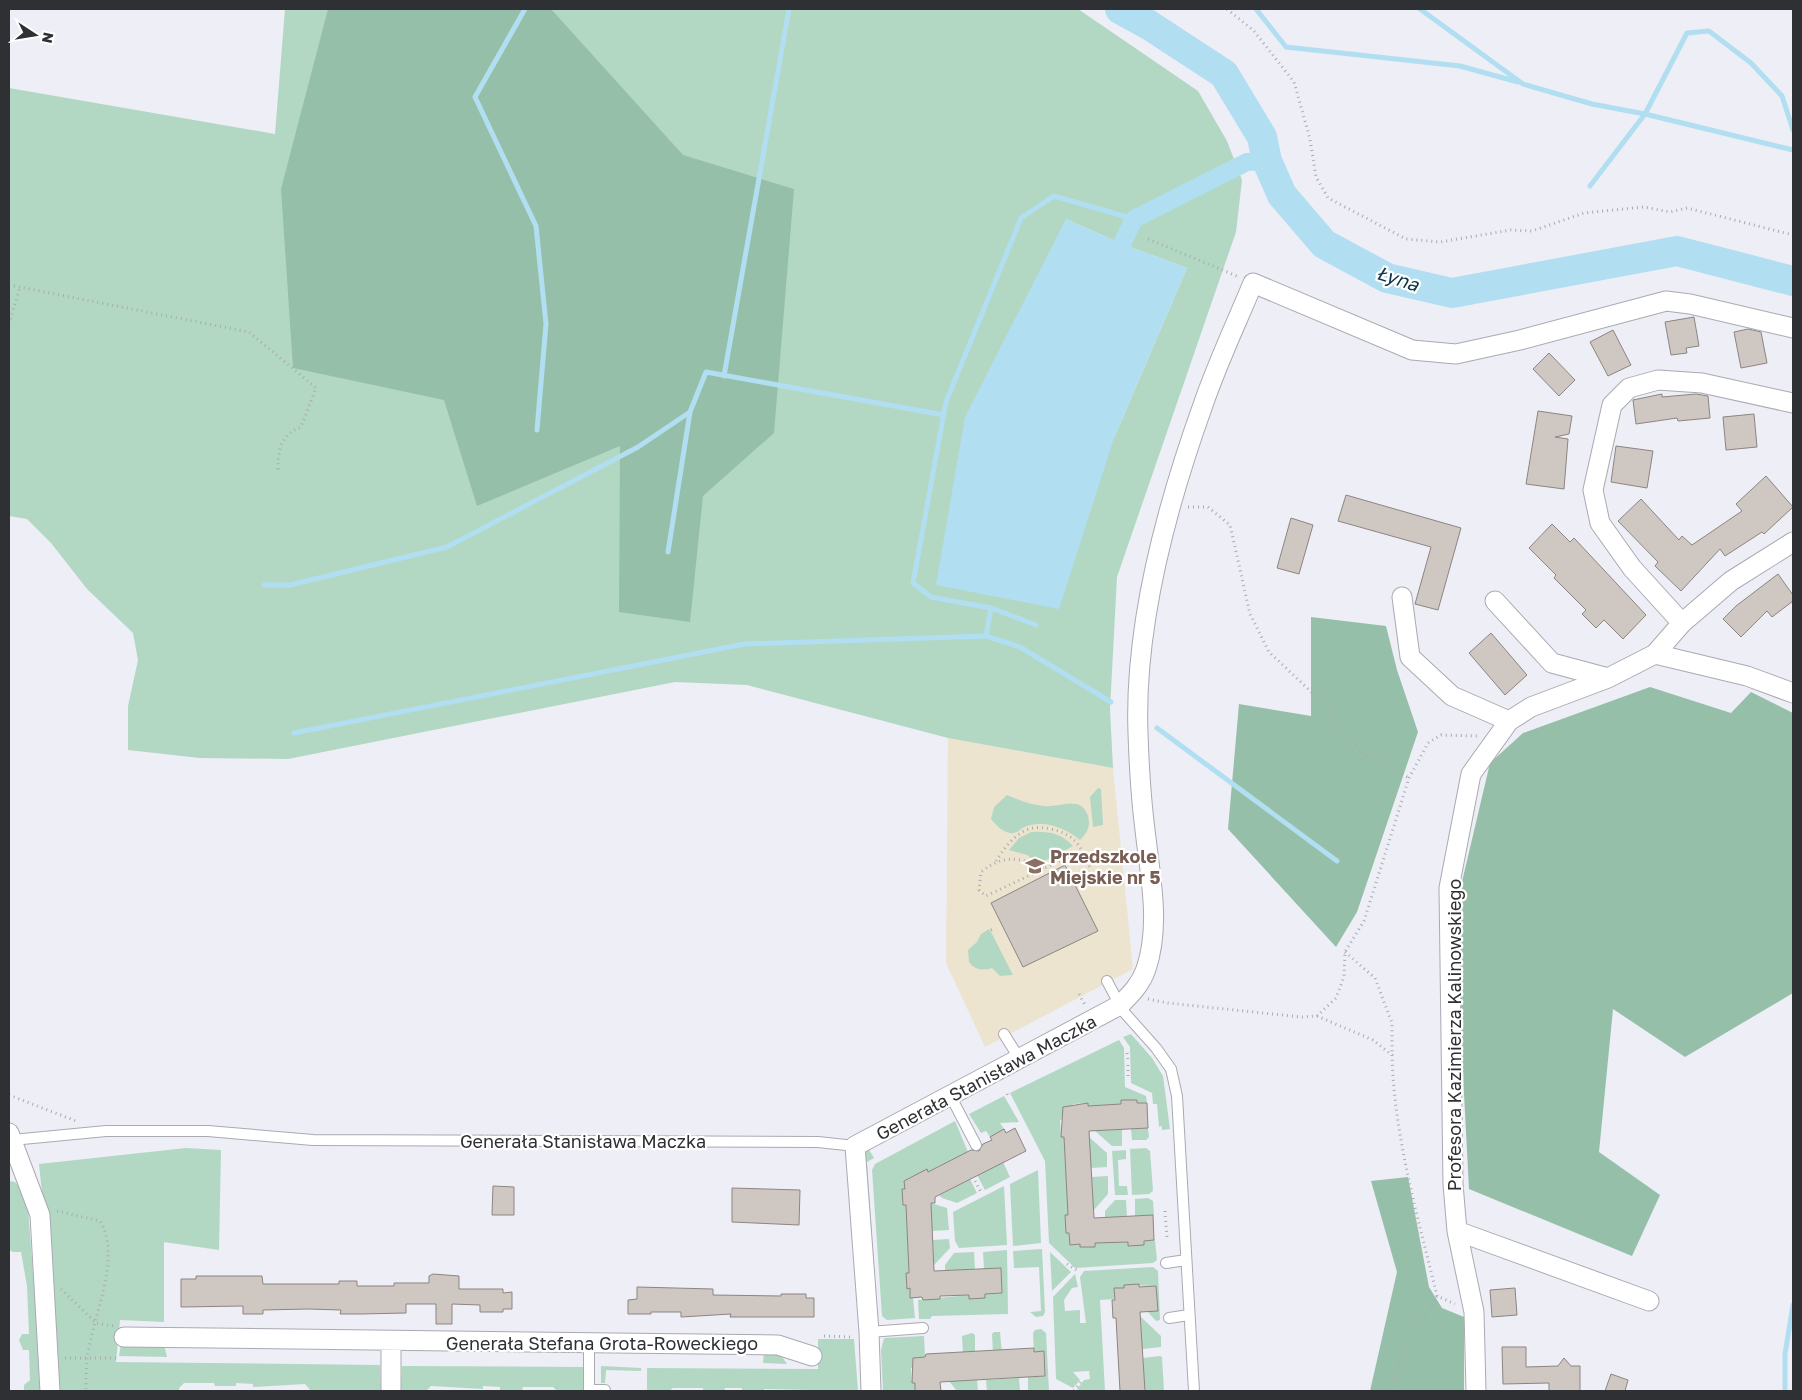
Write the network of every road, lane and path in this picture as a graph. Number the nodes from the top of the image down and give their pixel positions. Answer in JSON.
{"nodes":[{"id":1,"x":1227,"y":9,"type":"edge"},
{"id":2,"x":1793,"y":236,"type":"edge"},
{"id":3,"x":1148,"y":238,"type":"dead end"},
{"id":4,"x":1253,"y":283,"type":"junction"},
{"id":5,"x":9,"y":285,"type":"edge"},
{"id":6,"x":20,"y":287,"type":"junction"},
{"id":7,"x":9,"y":324,"type":"edge"},
{"id":8,"x":1793,"y":328,"type":"edge"},
{"id":9,"x":1793,"y":403,"type":"edge"},
{"id":10,"x":278,"y":470,"type":"dead end"},
{"id":11,"x":1167,"y":522,"type":"junction"},
{"id":12,"x":1793,"y":542,"type":"edge"},
{"id":13,"x":1402,"y":597,"type":"dead end"},
{"id":14,"x":1495,"y":601,"type":"dead end"},
{"id":15,"x":1682,"y":623,"type":"junction"},
{"id":16,"x":1654,"y":654,"type":"junction"},
{"id":17,"x":1608,"y":678,"type":"junction"},
{"id":18,"x":1793,"y":693,"type":"edge"},
{"id":19,"x":1509,"y":721,"type":"junction"},
{"id":20,"x":1491,"y":743,"type":"junction"},
{"id":21,"x":1409,"y":778,"type":"junction"},
{"id":22,"x":1081,"y":851,"type":"junction"},
{"id":23,"x":996,"y":861,"type":"junction"},
{"id":24,"x":1090,"y":867,"type":"dead end"},
{"id":25,"x":1043,"y":869,"type":"junction"},
{"id":26,"x":1346,"y":952,"type":"junction"},
{"id":27,"x":1107,"y":981,"type":"dead end"},
{"id":28,"x":1120,"y":1005,"type":"junction"},
{"id":29,"x":1317,"y":1016,"type":"junction"},
{"id":30,"x":1004,"y":1034,"type":"dead end"},
{"id":31,"x":1127,"y":1053,"type":"dead end"},
{"id":32,"x":1392,"y":1055,"type":"junction"},
{"id":33,"x":1019,"y":1058,"type":"junction"},
{"id":34,"x":1128,"y":1080,"type":"dead end"},
{"id":35,"x":9,"y":1095,"type":"edge"},
{"id":36,"x":950,"y":1095,"type":"junction"},
{"id":37,"x":78,"y":1121,"type":"dead end"},
{"id":38,"x":10,"y":1136,"type":"edge"},
{"id":39,"x":31,"y":1138,"type":"junction"},
{"id":40,"x":976,"y":1144,"type":"dead end"},
{"id":41,"x":855,"y":1146,"type":"junction"},
{"id":42,"x":20,"y":1160,"type":"junction"},
{"id":43,"x":975,"y":1181,"type":"dead end"},
{"id":44,"x":982,"y":1194,"type":"dead end"},
{"id":45,"x":34,"y":1200,"type":"junction"},
{"id":46,"x":1165,"y":1211,"type":"dead end"},
{"id":47,"x":1457,"y":1231,"type":"junction"},
{"id":48,"x":1167,"y":1238,"type":"dead end"},
{"id":49,"x":1186,"y":1260,"type":"junction"},
{"id":50,"x":1166,"y":1263,"type":"dead end"},
{"id":51,"x":1067,"y":1264,"type":"dead end"},
{"id":52,"x":1078,"y":1271,"type":"dead end"},
{"id":53,"x":45,"y":1272,"type":"junction"},
{"id":54,"x":1437,"y":1296,"type":"junction"},
{"id":55,"x":1649,"y":1301,"type":"dead end"},
{"id":56,"x":1474,"y":1312,"type":"junction"},
{"id":57,"x":1189,"y":1315,"type":"junction"},
{"id":58,"x":1169,"y":1318,"type":"dead end"},
{"id":59,"x":96,"y":1324,"type":"junction"},
{"id":60,"x":923,"y":1328,"type":"dead end"},
{"id":61,"x":123,"y":1332,"type":"joint"},
{"id":62,"x":860,"y":1334,"type":"junction"},
{"id":63,"x":824,"y":1336,"type":"dead end"},
{"id":64,"x":391,"y":1341,"type":"junction"},
{"id":65,"x":589,"y":1344,"type":"junction"},
{"id":66,"x":48,"y":1348,"type":"junction"},
{"id":67,"x":812,"y":1356,"type":"dead end"},
{"id":68,"x":120,"y":1358,"type":"dead end"},
{"id":69,"x":87,"y":1360,"type":"junction"},
{"id":70,"x":1082,"y":1380,"type":"dead end"},
{"id":71,"x":590,"y":1390,"type":"edge"},
{"id":72,"x":606,"y":1390,"type":"dead end"},
{"id":73,"x":50,"y":1391,"type":"edge"},
{"id":74,"x":86,"y":1391,"type":"edge"},
{"id":75,"x":391,"y":1391,"type":"edge"},
{"id":76,"x":871,"y":1391,"type":"edge"},
{"id":77,"x":1074,"y":1391,"type":"edge"},
{"id":78,"x":1194,"y":1391,"type":"edge"},
{"id":79,"x":1391,"y":1391,"type":"edge"},
{"id":80,"x":1476,"y":1391,"type":"edge"}],
"edges":[{"from":1,"to":2,"type":"path"},
{"from":3,"to":4,"type":"path"},
{"from":4,"to":8,"type":"street"},
{"from":4,"to":11,"type":"street","name":"Generała Stanisława Maczka"},
{"from":5,"to":6,"type":"path"},
{"from":6,"to":7,"type":"path"},
{"from":6,"to":10,"type":"path"},
{"from":9,"to":15,"type":"street"},
{"from":11,"to":21,"type":"path"},
{"from":11,"to":28,"type":"street","name":"Generała Stanisława Maczka"},
{"from":12,"to":15,"type":"street","name":"Profesora Kazimierza Kalinowskiego"},
{"from":13,"to":19,"type":"street"},
{"from":14,"to":17,"type":"street"},
{"from":15,"to":16,"type":"street","name":"Profesora Kazimierza Kalinowskiego"},
{"from":16,"to":17,"type":"street","name":"Profesora Kazimierza Kalinowskiego"},
{"from":16,"to":18,"type":"street"},
{"from":17,"to":19,"type":"street","name":"Profesora Kazimierza Kalinowskiego"},
{"from":19,"to":20,"type":"street","name":"Profesora Kazimierza Kalinowskiego"},
{"from":20,"to":21,"type":"path"},
{"from":20,"to":47,"type":"street","name":"Profesora Kazimierza Kalinowskiego"},
{"from":21,"to":26,"type":"path"},
{"from":22,"to":23,"type":"path"},
{"from":22,"to":24,"type":"path"},
{"from":22,"to":25,"type":"path"},
{"from":23,"to":25,"type":"path"},
{"from":23,"to":25,"type":"path"},
{"from":26,"to":29,"type":"path"},
{"from":26,"to":32,"type":"path"},
{"from":27,"to":28,"type":"lane"},
{"from":28,"to":29,"type":"path"},
{"from":28,"to":33,"type":"street","name":"Generała Stanisława Maczka"},
{"from":28,"to":49,"type":"lane"},
{"from":29,"to":32,"type":"path"},
{"from":30,"to":33,"type":"lane"},
{"from":31,"to":34,"type":"path"},
{"from":32,"to":54,"type":"path"},
{"from":33,"to":36,"type":"street","name":"Generała Stanisława Maczka"},
{"from":35,"to":37,"type":"path"},
{"from":36,"to":40,"type":"lane"},
{"from":36,"to":41,"type":"street","name":"Generała Stanisława Maczka"},
{"from":38,"to":39,"type":"lane","name":"Generała Stanisława Maczka"},
{"from":38,"to":42,"type":"street"},
{"from":39,"to":41,"type":"lane","name":"Generała Stanisława Maczka"},
{"from":39,"to":42,"type":"lane"},
{"from":41,"to":62,"type":"street"},
{"from":42,"to":45,"type":"street"},
{"from":43,"to":44,"type":"path"},
{"from":45,"to":53,"type":"street"},
{"from":45,"to":59,"type":"path"},
{"from":46,"to":48,"type":"path"},
{"from":47,"to":55,"type":"street"},
{"from":47,"to":56,"type":"street","name":"Profesora Kazimierza Kalinowskiego"},
{"from":49,"to":50,"type":"lane"},
{"from":49,"to":57,"type":"lane"},
{"from":51,"to":52,"type":"path"},
{"from":53,"to":59,"type":"path"},
{"from":53,"to":66,"type":"street"},
{"from":54,"to":56,"type":"path"},
{"from":54,"to":79,"type":"path"},
{"from":56,"to":80,"type":"street","name":"Profesora Kazimierza Kalinowskiego"},
{"from":57,"to":58,"type":"lane"},
{"from":57,"to":78,"type":"lane"},
{"from":59,"to":61,"type":"path"},
{"from":59,"to":69,"type":"path"},
{"from":60,"to":62,"type":"lane"},
{"from":61,"to":64,"type":"street","name":"Generała Stefana Grota-Roweckiego"},
{"from":62,"to":63,"type":"path"},
{"from":62,"to":76,"type":"street"},
{"from":64,"to":65,"type":"street","name":"Generała Stefana Grota-Roweckiego"},
{"from":64,"to":75,"type":"street"},
{"from":65,"to":67,"type":"street","name":"Generała Stefana Grota-Roweckiego"},
{"from":65,"to":71,"type":"lane"},
{"from":66,"to":69,"type":"path"},
{"from":66,"to":73,"type":"street"},
{"from":68,"to":69,"type":"path"},
{"from":69,"to":74,"type":"path"},
{"from":70,"to":77,"type":"path"},
{"from":71,"to":72,"type":"lane"}]}
